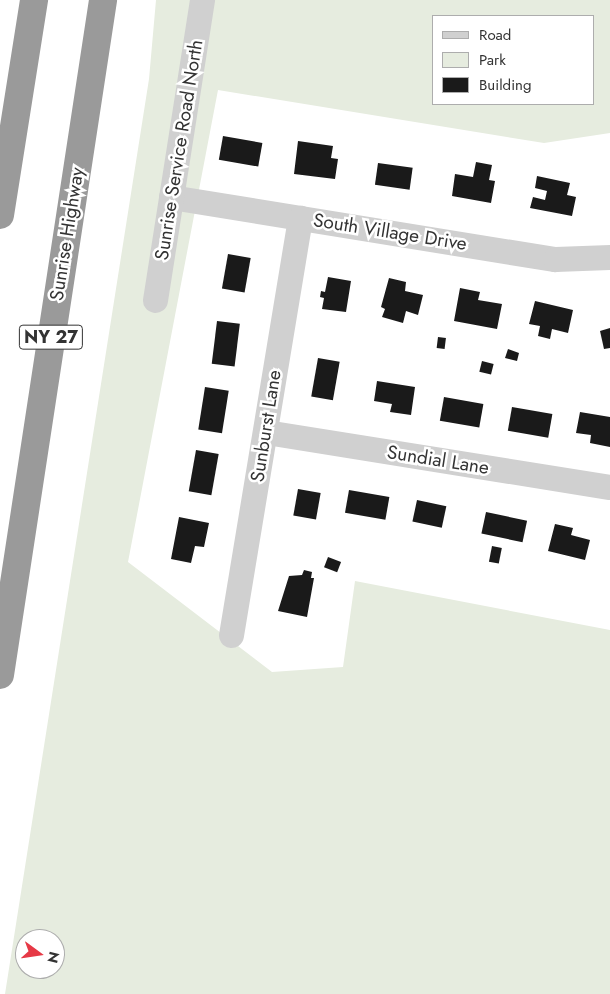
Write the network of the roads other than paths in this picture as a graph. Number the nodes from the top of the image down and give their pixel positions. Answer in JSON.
{"nodes":[{"id":1,"x":28,"y":0,"type":"edge"},
{"id":2,"x":34,"y":0,"type":"edge"},
{"id":3,"x":103,"y":0,"type":"edge"},
{"id":4,"x":202,"y":0,"type":"edge"},
{"id":5,"x":25,"y":55,"type":"junction"},
{"id":6,"x":171,"y":197,"type":"junction"},
{"id":7,"x":0,"y":215,"type":"edge"},
{"id":8,"x":300,"y":218,"type":"junction"},
{"id":9,"x":610,"y":257,"type":"edge"},
{"id":10,"x":156,"y":300,"type":"dead end"},
{"id":11,"x":266,"y":432,"type":"junction"},
{"id":12,"x":610,"y":487,"type":"edge"},
{"id":13,"x":230,"y":635,"type":"dead end"},
{"id":14,"x":0,"y":675,"type":"edge"}],
"edges":[{"from":1,"to":5,"type":"highway"},
{"from":2,"to":5,"type":"highway"},
{"from":3,"to":14,"type":"highway","name":"Sunrise Highway","number":"NY 27"},
{"from":4,"to":6,"type":"street","name":"Sunrise Service Road North"},
{"from":5,"to":7,"type":"highway"},
{"from":6,"to":8,"type":"street","name":"South Village Drive"},
{"from":6,"to":10,"type":"street","name":"Sunrise Service Road North"},
{"from":8,"to":9,"type":"street","name":"South Village Drive"},
{"from":8,"to":11,"type":"street","name":"Sunburst Lane"},
{"from":11,"to":12,"type":"street","name":"Sundial Lane"},
{"from":11,"to":13,"type":"street","name":"Sunburst Lane"}]}
